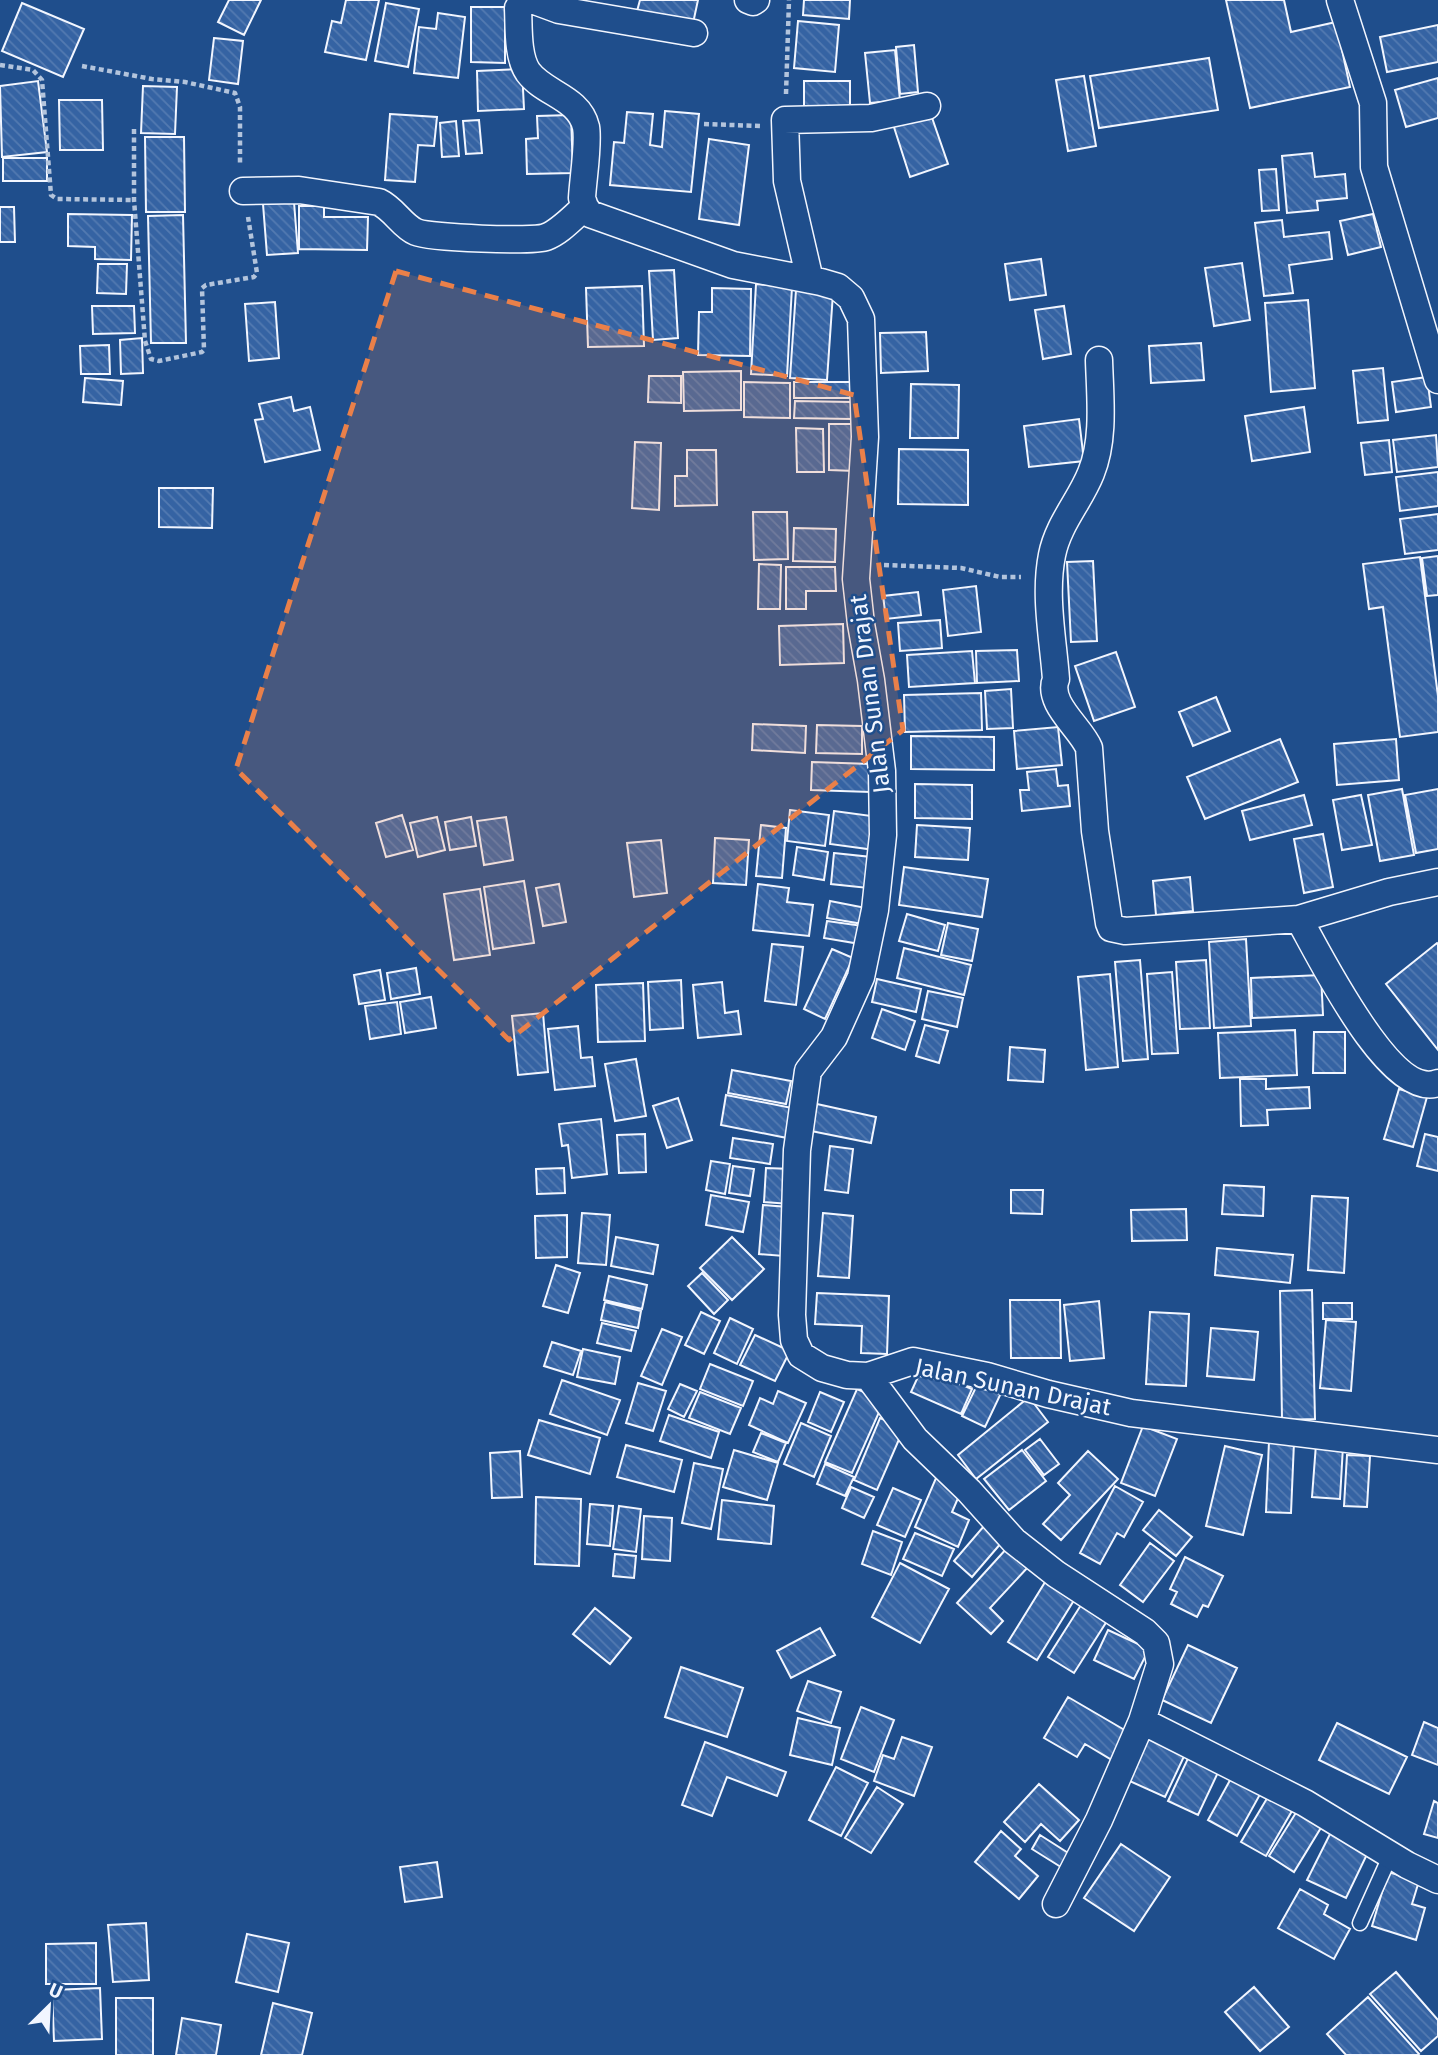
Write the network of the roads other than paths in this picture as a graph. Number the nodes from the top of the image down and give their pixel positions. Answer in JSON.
{"nodes":[{"id":1,"x":748,"y":0,"type":"edge"},
{"id":2,"x":755,"y":0,"type":"edge"},
{"id":3,"x":1340,"y":0,"type":"edge"},
{"id":4,"x":520,"y":2,"type":"edge"},
{"id":5,"x":694,"y":33,"type":"dead end"},
{"id":6,"x":927,"y":106,"type":"dead end"},
{"id":7,"x":243,"y":191,"type":"road end"},
{"id":8,"x":585,"y":207,"type":"junction"},
{"id":9,"x":810,"y":280,"type":"junction"},
{"id":10,"x":1098,"y":360,"type":"dead end"},
{"id":11,"x":1438,"y":380,"type":"edge"},
{"id":12,"x":1438,"y":882,"type":"edge"},
{"id":13,"x":1299,"y":919,"type":"junction"},
{"id":14,"x":1438,"y":1083,"type":"edge"},
{"id":15,"x":868,"y":1376,"type":"junction"},
{"id":16,"x":1438,"y":1450,"type":"edge"},
{"id":17,"x":1142,"y":1721,"type":"junction"},
{"id":18,"x":1391,"y":1854,"type":"junction"},
{"id":19,"x":1438,"y":1880,"type":"edge"},
{"id":20,"x":1056,"y":1904,"type":"dead end"},
{"id":21,"x":1360,"y":1923,"type":"dead end"}],
"edges":[{"from":1,"to":2,"type":"street"},
{"from":3,"to":11,"type":"street"},
{"from":4,"to":5,"type":"street"},
{"from":4,"to":8,"type":"street"},
{"from":6,"to":9,"type":"street"},
{"from":7,"to":8,"type":"street"},
{"from":8,"to":9,"type":"street","name":"Jalan Sunan Drajat"},
{"from":9,"to":15,"type":"street","name":"Jalan Sunan Drajat"},
{"from":10,"to":13,"type":"street"},
{"from":12,"to":13,"type":"street"},
{"from":13,"to":14,"type":"street"},
{"from":15,"to":16,"type":"street","name":"Jalan Sunan Drajat"},
{"from":15,"to":17,"type":"street"},
{"from":17,"to":18,"type":"street"},
{"from":17,"to":20,"type":"street"},
{"from":18,"to":19,"type":"street"},
{"from":18,"to":21,"type":"lane"}]}
